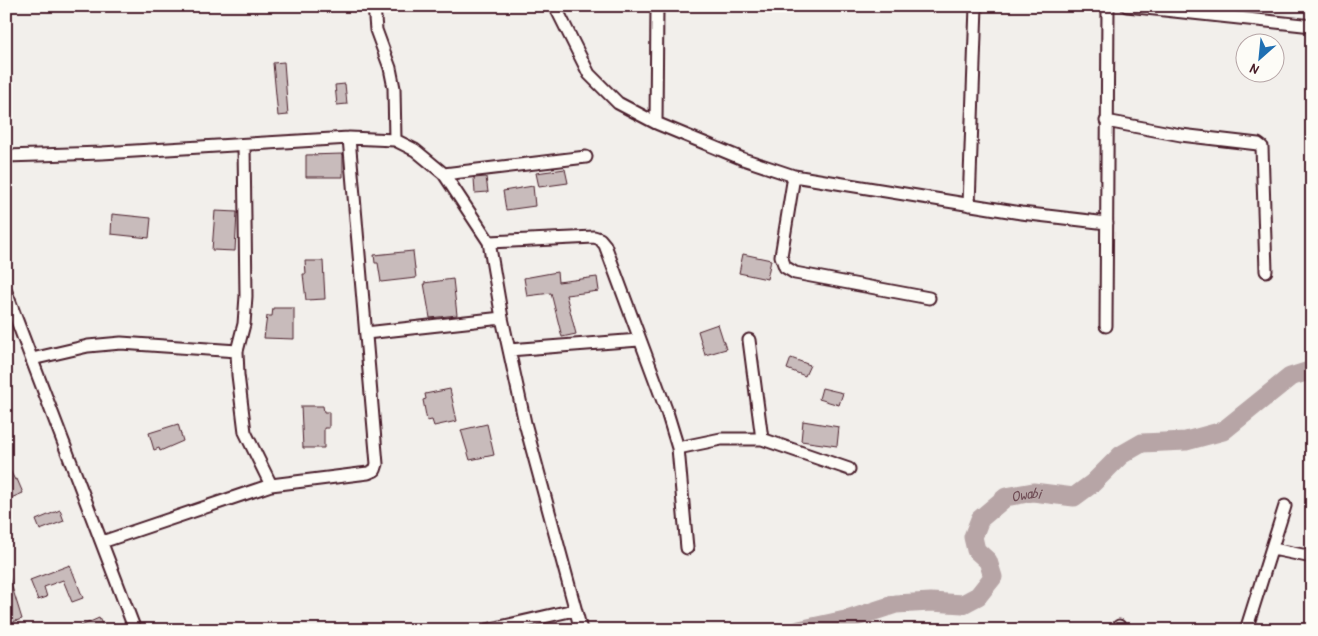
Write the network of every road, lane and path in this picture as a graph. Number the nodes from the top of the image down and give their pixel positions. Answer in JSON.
{"nodes":[{"id":1,"x":374,"y":6,"type":"edge"},
{"id":2,"x":555,"y":6,"type":"edge"},
{"id":3,"x":656,"y":6,"type":"edge"},
{"id":4,"x":976,"y":6,"type":"edge"},
{"id":5,"x":1108,"y":6,"type":"edge"},
{"id":6,"x":1127,"y":6,"type":"edge"},
{"id":7,"x":1204,"y":10,"type":"edge"},
{"id":8,"x":1312,"y":26,"type":"edge"},
{"id":9,"x":1106,"y":120,"type":"junction"},
{"id":10,"x":656,"y":123,"type":"junction"},
{"id":11,"x":349,"y":138,"type":"junction"},
{"id":12,"x":395,"y":140,"type":"junction"},
{"id":13,"x":244,"y":145,"type":"junction"},
{"id":14,"x":6,"y":156,"type":"edge"},
{"id":15,"x":586,"y":157,"type":"dead end"},
{"id":16,"x":444,"y":174,"type":"junction"},
{"id":17,"x":794,"y":176,"type":"junction"},
{"id":18,"x":969,"y":205,"type":"junction"},
{"id":19,"x":1107,"y":223,"type":"junction"},
{"id":20,"x":489,"y":242,"type":"junction"},
{"id":21,"x":1266,"y":271,"type":"dead end"},
{"id":22,"x":6,"y":292,"type":"edge"},
{"id":23,"x":929,"y":298,"type":"dead end"},
{"id":24,"x":502,"y":318,"type":"junction"},
{"id":25,"x":1106,"y":326,"type":"dead end"},
{"id":26,"x":366,"y":333,"type":"junction"},
{"id":27,"x":639,"y":340,"type":"junction"},
{"id":28,"x":749,"y":340,"type":"dead end"},
{"id":29,"x":509,"y":350,"type":"junction"},
{"id":30,"x":237,"y":351,"type":"junction"},
{"id":31,"x":32,"y":359,"type":"junction"},
{"id":32,"x":762,"y":439,"type":"junction"},
{"id":33,"x":678,"y":448,"type":"junction"},
{"id":34,"x":849,"y":469,"type":"dead end"},
{"id":35,"x":271,"y":485,"type":"junction"},
{"id":36,"x":1285,"y":506,"type":"dead end"},
{"id":37,"x":102,"y":542,"type":"junction"},
{"id":38,"x":687,"y":548,"type":"dead end"},
{"id":39,"x":1273,"y":549,"type":"junction"},
{"id":40,"x":1312,"y":557,"type":"edge"},
{"id":41,"x":574,"y":610,"type":"junction"},
{"id":42,"x":135,"y":630,"type":"edge"},
{"id":43,"x":487,"y":630,"type":"edge"},
{"id":44,"x":581,"y":630,"type":"edge"},
{"id":45,"x":1246,"y":630,"type":"edge"}],
"edges":[{"from":1,"to":12,"type":"street"},
{"from":2,"to":10,"type":"street"},
{"from":3,"to":10,"type":"street"},
{"from":4,"to":18,"type":"street"},
{"from":5,"to":9,"type":"street"},
{"from":6,"to":7,"type":"street"},
{"from":7,"to":8,"type":"street"},
{"from":9,"to":19,"type":"street"},
{"from":9,"to":21,"type":"street"},
{"from":10,"to":17,"type":"street"},
{"from":11,"to":12,"type":"street"},
{"from":11,"to":13,"type":"street"},
{"from":11,"to":26,"type":"street"},
{"from":12,"to":16,"type":"street"},
{"from":13,"to":14,"type":"street"},
{"from":13,"to":30,"type":"street"},
{"from":15,"to":16,"type":"street"},
{"from":16,"to":20,"type":"street"},
{"from":17,"to":18,"type":"street"},
{"from":17,"to":23,"type":"street"},
{"from":18,"to":19,"type":"street"},
{"from":19,"to":25,"type":"street"},
{"from":20,"to":24,"type":"street"},
{"from":20,"to":27,"type":"street"},
{"from":22,"to":31,"type":"street"},
{"from":24,"to":26,"type":"street"},
{"from":24,"to":29,"type":"street"},
{"from":26,"to":35,"type":"street"},
{"from":27,"to":29,"type":"street"},
{"from":27,"to":33,"type":"street"},
{"from":28,"to":32,"type":"street"},
{"from":29,"to":41,"type":"street"},
{"from":30,"to":31,"type":"street"},
{"from":30,"to":35,"type":"street"},
{"from":31,"to":37,"type":"street"},
{"from":32,"to":33,"type":"street"},
{"from":32,"to":34,"type":"street"},
{"from":33,"to":38,"type":"street"},
{"from":35,"to":37,"type":"street"},
{"from":36,"to":39,"type":"street"},
{"from":37,"to":42,"type":"street"},
{"from":39,"to":40,"type":"street"},
{"from":39,"to":45,"type":"street"},
{"from":41,"to":43,"type":"street"},
{"from":41,"to":44,"type":"street"}]}
